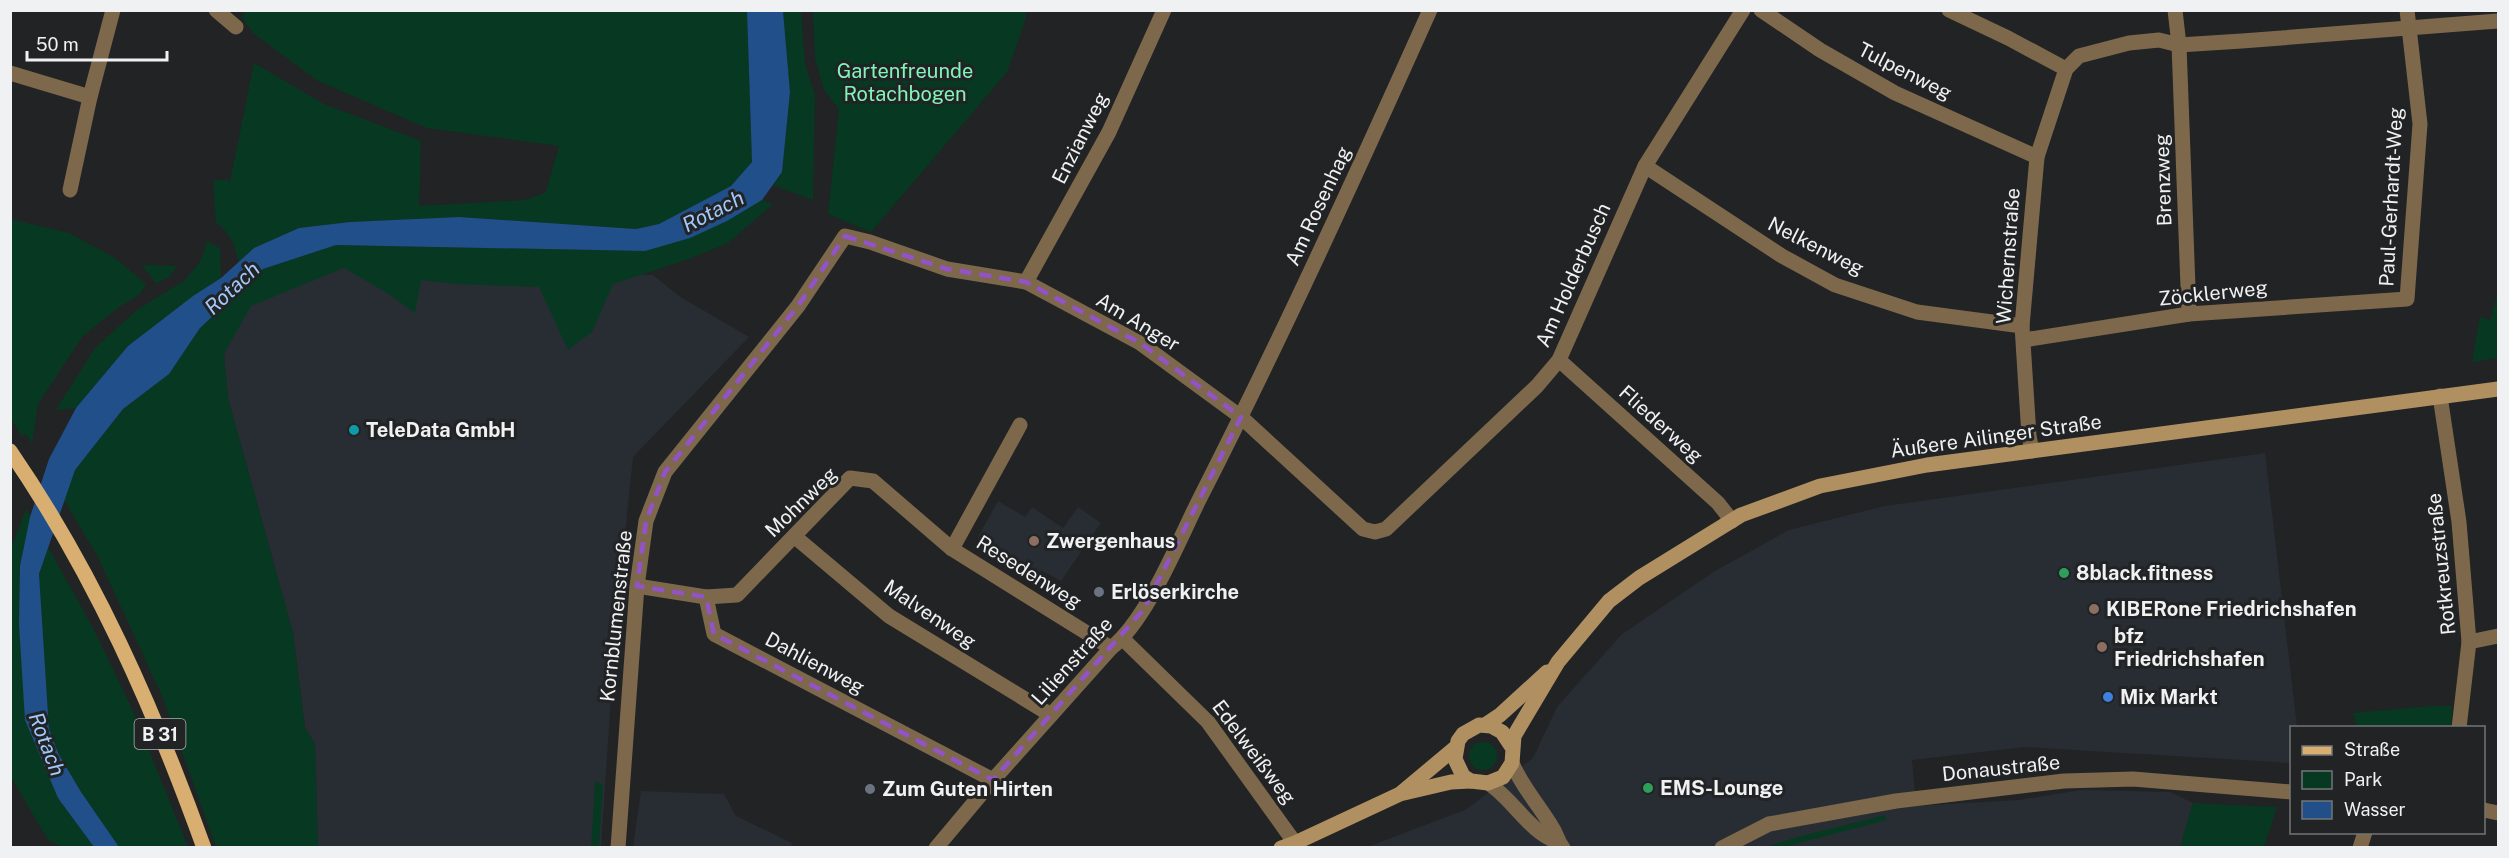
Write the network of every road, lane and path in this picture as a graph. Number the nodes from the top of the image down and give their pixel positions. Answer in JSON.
{"nodes":[{"id":1,"x":113,"y":10,"type":"edge"},
{"id":2,"x":216,"y":10,"type":"edge"},
{"id":3,"x":1164,"y":10,"type":"edge"},
{"id":4,"x":1430,"y":10,"type":"edge"},
{"id":5,"x":1743,"y":10,"type":"edge"},
{"id":6,"x":1761,"y":10,"type":"edge"},
{"id":7,"x":1949,"y":10,"type":"edge"},
{"id":8,"x":2175,"y":10,"type":"edge"},
{"id":9,"x":2408,"y":10,"type":"edge"},
{"id":10,"x":2499,"y":21,"type":"edge"},
{"id":11,"x":236,"y":27,"type":"dead end"},
{"id":12,"x":2409,"y":27,"type":"junction"},
{"id":13,"x":2179,"y":45,"type":"junction"},
{"id":14,"x":2066,"y":69,"type":"junction"},
{"id":15,"x":10,"y":73,"type":"edge"},
{"id":16,"x":90,"y":97,"type":"junction"},
{"id":17,"x":2037,"y":157,"type":"junction"},
{"id":18,"x":1645,"y":166,"type":"junction"},
{"id":19,"x":70,"y":190,"type":"dead end"},
{"id":20,"x":845,"y":236,"type":"joint"},
{"id":21,"x":1026,"y":282,"type":"junction"},
{"id":22,"x":2407,"y":298,"type":"joint"},
{"id":23,"x":2189,"y":314,"type":"junction"},
{"id":24,"x":2023,"y":333,"type":"junction"},
{"id":25,"x":1559,"y":360,"type":"junction"},
{"id":26,"x":2499,"y":389,"type":"edge"},
{"id":27,"x":2440,"y":396,"type":"junction"},
{"id":28,"x":1241,"y":417,"type":"junction"},
{"id":29,"x":1020,"y":425,"type":"dead end"},
{"id":30,"x":2032,"y":451,"type":"junction"},
{"id":31,"x":13,"y":454,"type":"edge"},
{"id":32,"x":1732,"y":521,"type":"junction"},
{"id":33,"x":1363,"y":529,"type":"joint"},
{"id":34,"x":794,"y":536,"type":"junction"},
{"id":35,"x":952,"y":549,"type":"junction"},
{"id":36,"x":637,"y":586,"type":"junction"},
{"id":37,"x":706,"y":597,"type":"junction"},
{"id":38,"x":2499,"y":636,"type":"edge"},
{"id":39,"x":2469,"y":642,"type":"junction"},
{"id":40,"x":1117,"y":643,"type":"junction"},
{"id":41,"x":1558,"y":663,"type":"junction"},
{"id":42,"x":1051,"y":716,"type":"junction"},
{"id":43,"x":1485,"y":725,"type":"junction"},
{"id":44,"x":2459,"y":726,"type":"edge"},
{"id":45,"x":1512,"y":747,"type":"junction"},
{"id":46,"x":1455,"y":748,"type":"junction"},
{"id":47,"x":1512,"y":763,"type":"junction"},
{"id":48,"x":993,"y":780,"type":"junction"},
{"id":49,"x":1471,"y":781,"type":"junction"},
{"id":50,"x":1488,"y":783,"type":"junction"},
{"id":51,"x":2290,"y":792,"type":"edge"},
{"id":52,"x":1400,"y":794,"type":"junction"},
{"id":53,"x":1288,"y":845,"type":"edge"},
{"id":54,"x":1560,"y":845,"type":"edge"},
{"id":55,"x":204,"y":848,"type":"edge"},
{"id":56,"x":618,"y":848,"type":"edge"},
{"id":57,"x":936,"y":848,"type":"edge"},
{"id":58,"x":1722,"y":848,"type":"edge"}],
"edges":[{"from":1,"to":16,"type":"street"},
{"from":2,"to":11,"type":"street"},
{"from":3,"to":21,"type":"street","name":"Enzianweg"},
{"from":4,"to":28,"type":"street","name":"Am Rosenhag"},
{"from":5,"to":18,"type":"street","name":"Am Holderbusch"},
{"from":6,"to":17,"type":"street","name":"Tulpenweg"},
{"from":7,"to":14,"type":"street"},
{"from":8,"to":13,"type":"street","name":"Brenzweg"},
{"from":9,"to":12,"type":"street","name":"Paul-Gerhardt-Weg"},
{"from":10,"to":12,"type":"street"},
{"from":12,"to":13,"type":"street"},
{"from":12,"to":22,"type":"street","name":"Paul-Gerhardt-Weg"},
{"from":13,"to":14,"type":"street"},
{"from":13,"to":23,"type":"street","name":"Brenzweg"},
{"from":14,"to":17,"type":"street","name":"Wichernstraße"},
{"from":15,"to":16,"type":"street"},
{"from":16,"to":19,"type":"street"},
{"from":17,"to":24,"type":"street","name":"Wichernstraße"},
{"from":18,"to":24,"type":"street","name":"Nelkenweg"},
{"from":18,"to":25,"type":"street","name":"Am Holderbusch"},
{"from":20,"to":21,"type":"street","name":"Am Anger"},
{"from":20,"to":36,"type":"street","name":"Kornblumenstraße"},
{"from":21,"to":28,"type":"street","name":"Am Anger"},
{"from":22,"to":23,"type":"street","name":"Zöcklerweg"},
{"from":23,"to":24,"type":"street","name":"Zöcklerweg"},
{"from":24,"to":30,"type":"street","name":"Wichernstraße"},
{"from":25,"to":32,"type":"street","name":"Fliederweg"},
{"from":25,"to":33,"type":"street","name":"Am Holderbusch"},
{"from":26,"to":27,"type":"main road","name":"Äußere Ailinger Straße"},
{"from":27,"to":30,"type":"main road","name":"Äußere Ailinger Straße"},
{"from":27,"to":39,"type":"street","name":"Rotkreuzstraße"},
{"from":28,"to":33,"type":"street","name":"Am Anger"},
{"from":28,"to":40,"type":"street","name":"Lilienstraße"},
{"from":29,"to":35,"type":"street","name":"Resedenweg"},
{"from":30,"to":32,"type":"main road","name":"Äußere Ailinger Straße"},
{"from":31,"to":55,"type":"main road","number":"B 31"},
{"from":32,"to":41,"type":"main road","name":"Äußere Ailinger Straße"},
{"from":34,"to":35,"type":"street","name":"Mohnweg"},
{"from":34,"to":37,"type":"street","name":"Mohnweg"},
{"from":34,"to":42,"type":"street","name":"Malvenweg"},
{"from":35,"to":40,"type":"street","name":"Resedenweg"},
{"from":36,"to":37,"type":"street"},
{"from":36,"to":56,"type":"street","name":"Kornblumenstraße"},
{"from":37,"to":48,"type":"street","name":"Dahlienweg"},
{"from":38,"to":39,"type":"street"},
{"from":39,"to":44,"type":"street","name":"Rotkreuzstraße"},
{"from":40,"to":42,"type":"street","name":"Lilienstraße"},
{"from":40,"to":53,"type":"street","name":"Edelweißweg"},
{"from":41,"to":43,"type":"main road"},
{"from":41,"to":45,"type":"main road"},
{"from":42,"to":48,"type":"street","name":"Lilienstraße"},
{"from":43,"to":45,"type":"main road"},
{"from":43,"to":46,"type":"main road"},
{"from":45,"to":47,"type":"main road"},
{"from":46,"to":49,"type":"main road"},
{"from":46,"to":52,"type":"main road"},
{"from":47,"to":50,"type":"main road"},
{"from":47,"to":54,"type":"street"},
{"from":48,"to":57,"type":"street","name":"Lilienstraße"},
{"from":49,"to":50,"type":"main road"},
{"from":49,"to":52,"type":"main road"},
{"from":50,"to":54,"type":"street"},
{"from":51,"to":58,"type":"street","name":"Donaustraße"},
{"from":52,"to":53,"type":"main road"}]}
